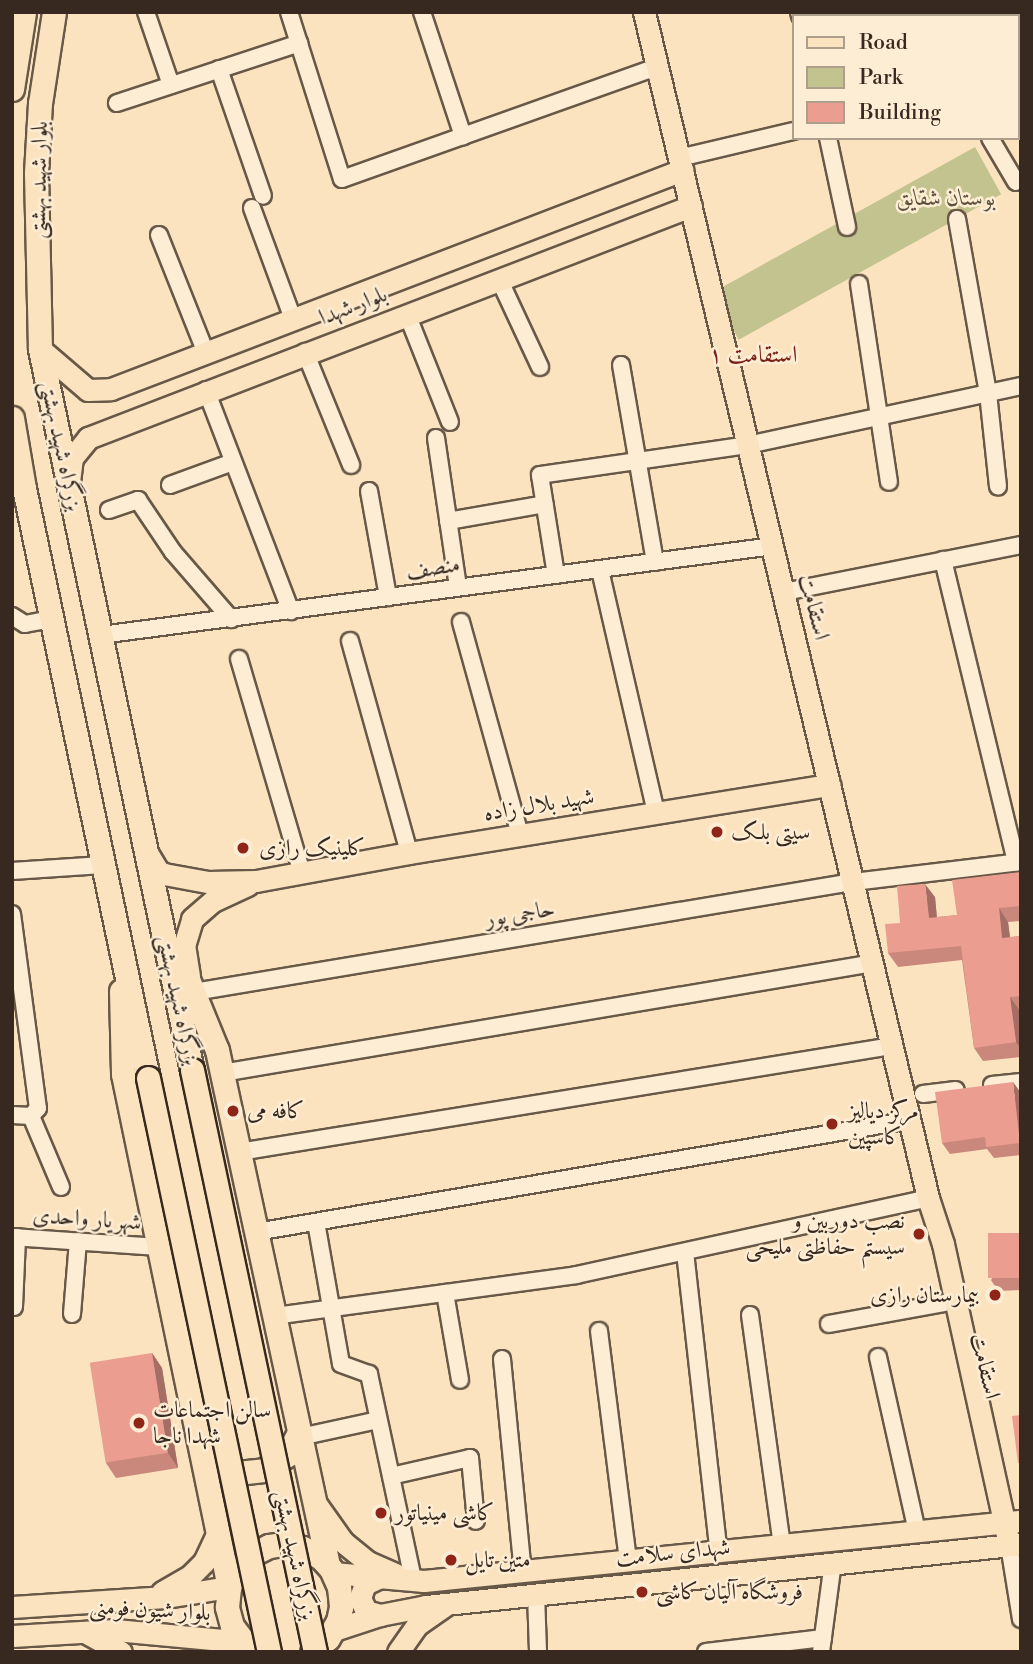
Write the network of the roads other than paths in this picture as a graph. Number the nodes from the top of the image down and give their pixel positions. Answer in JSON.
{"nodes":[{"id":1,"x":24,"y":12,"type":"edge"},
{"id":2,"x":54,"y":12,"type":"edge"},
{"id":3,"x":146,"y":12,"type":"edge"},
{"id":4,"x":289,"y":12,"type":"edge"},
{"id":5,"x":422,"y":12,"type":"edge"},
{"id":6,"x":644,"y":12,"type":"edge"},
{"id":7,"x":299,"y":43,"type":"junction"},
{"id":8,"x":657,"y":68,"type":"junction"},
{"id":9,"x":219,"y":69,"type":"junction"},
{"id":10,"x":171,"y":85,"type":"junction"},
{"id":11,"x":12,"y":89,"type":"edge"},
{"id":12,"x":117,"y":103,"type":"dead end"},
{"id":13,"x":792,"y":131,"type":"edge"},
{"id":14,"x":463,"y":136,"type":"junction"},
{"id":15,"x":828,"y":140,"type":"edge"},
{"id":16,"x":991,"y":140,"type":"edge"},
{"id":17,"x":680,"y":164,"type":"junction"},
{"id":18,"x":1016,"y":181,"type":"dead end"},
{"id":19,"x":691,"y":206,"type":"junction"},
{"id":20,"x":957,"y":219,"type":"dead end"},
{"id":21,"x":847,"y":228,"type":"dead end"},
{"id":22,"x":159,"y":235,"type":"dead end"},
{"id":23,"x":499,"y":279,"type":"junction"},
{"id":24,"x":859,"y":284,"type":"dead end"},
{"id":25,"x":407,"y":314,"type":"junction"},
{"id":26,"x":293,"y":319,"type":"junction"},
{"id":27,"x":40,"y":349,"type":"junction"},
{"id":28,"x":305,"y":352,"type":"junction"},
{"id":29,"x":206,"y":353,"type":"junction"},
{"id":30,"x":621,"y":365,"type":"dead end"},
{"id":31,"x":540,"y":367,"type":"dead end"},
{"id":32,"x":1021,"y":386,"type":"edge"},
{"id":33,"x":206,"y":390,"type":"junction"},
{"id":34,"x":988,"y":393,"type":"junction"},
{"id":35,"x":878,"y":417,"type":"junction"},
{"id":36,"x":12,"y":418,"type":"edge"},
{"id":37,"x":450,"y":422,"type":"dead end"},
{"id":38,"x":436,"y":438,"type":"dead end"},
{"id":39,"x":748,"y":445,"type":"junction"},
{"id":40,"x":638,"y":460,"type":"junction"},
{"id":41,"x":233,"y":462,"type":"junction"},
{"id":42,"x":351,"y":466,"type":"dead end"},
{"id":43,"x":889,"y":482,"type":"dead end"},
{"id":44,"x":170,"y":485,"type":"dead end"},
{"id":45,"x":998,"y":486,"type":"dead end"},
{"id":46,"x":69,"y":487,"type":"junction"},
{"id":47,"x":18,"y":488,"type":"edge"},
{"id":48,"x":369,"y":491,"type":"dead end"},
{"id":49,"x":545,"y":504,"type":"junction"},
{"id":50,"x":109,"y":510,"type":"dead end"},
{"id":51,"x":21,"y":512,"type":"edge"},
{"id":52,"x":448,"y":521,"type":"junction"},
{"id":53,"x":1021,"y":545,"type":"edge"},
{"id":54,"x":773,"y":546,"type":"junction"},
{"id":55,"x":943,"y":560,"type":"junction"},
{"id":56,"x":655,"y":562,"type":"junction"},
{"id":57,"x":600,"y":570,"type":"junction"},
{"id":58,"x":556,"y":575,"type":"junction"},
{"id":59,"x":458,"y":587,"type":"junction"},
{"id":60,"x":783,"y":592,"type":"junction"},
{"id":61,"x":388,"y":597,"type":"junction"},
{"id":62,"x":291,"y":611,"type":"junction"},
{"id":63,"x":12,"y":616,"type":"edge"},
{"id":64,"x":51,"y":619,"type":"junction"},
{"id":65,"x":231,"y":619,"type":"junction"},
{"id":66,"x":461,"y":622,"type":"dead end"},
{"id":67,"x":101,"y":635,"type":"junction"},
{"id":68,"x":350,"y":641,"type":"dead end"},
{"id":69,"x":239,"y":659,"type":"dead end"},
{"id":70,"x":830,"y":785,"type":"junction"},
{"id":71,"x":656,"y":813,"type":"junction"},
{"id":72,"x":520,"y":835,"type":"junction"},
{"id":73,"x":146,"y":850,"type":"junction"},
{"id":74,"x":409,"y":853,"type":"junction"},
{"id":75,"x":1018,"y":862,"type":"edge"},
{"id":76,"x":103,"y":865,"type":"junction"},
{"id":77,"x":12,"y":871,"type":"edge"},
{"id":78,"x":302,"y":873,"type":"junction"},
{"id":79,"x":256,"y":881,"type":"junction"},
{"id":80,"x":853,"y":882,"type":"junction"},
{"id":81,"x":159,"y":912,"type":"junction"},
{"id":82,"x":12,"y":914,"type":"edge"},
{"id":83,"x":121,"y":949,"type":"junction"},
{"id":84,"x":873,"y":963,"type":"junction"},
{"id":85,"x":194,"y":992,"type":"junction"},
{"id":86,"x":892,"y":1046,"type":"junction"},
{"id":87,"x":222,"y":1073,"type":"junction"},
{"id":88,"x":1021,"y":1082,"type":"edge"},
{"id":89,"x":923,"y":1094,"type":"dead end"},
{"id":90,"x":35,"y":1112,"type":"junction"},
{"id":91,"x":12,"y":1115,"type":"edge"},
{"id":92,"x":910,"y":1120,"type":"junction"},
{"id":93,"x":239,"y":1152,"type":"junction"},
{"id":94,"x":61,"y":1187,"type":"dead end"},
{"id":95,"x":930,"y":1206,"type":"junction"},
{"id":96,"x":316,"y":1222,"type":"junction"},
{"id":97,"x":256,"y":1232,"type":"junction"},
{"id":98,"x":15,"y":1237,"type":"edge"},
{"id":99,"x":78,"y":1241,"type":"junction"},
{"id":100,"x":159,"y":1247,"type":"junction"},
{"id":101,"x":685,"y":1252,"type":"junction"},
{"id":102,"x":445,"y":1293,"type":"junction"},
{"id":103,"x":944,"y":1303,"type":"junction"},
{"id":104,"x":13,"y":1307,"type":"edge"},
{"id":105,"x":331,"y":1309,"type":"junction"},
{"id":106,"x":72,"y":1314,"type":"dead end"},
{"id":107,"x":750,"y":1315,"type":"dead end"},
{"id":108,"x":274,"y":1316,"type":"junction"},
{"id":109,"x":829,"y":1324,"type":"dead end"},
{"id":110,"x":599,"y":1332,"type":"dead end"},
{"id":111,"x":878,"y":1357,"type":"dead end"},
{"id":112,"x":502,"y":1359,"type":"dead end"},
{"id":113,"x":460,"y":1380,"type":"dead end"},
{"id":114,"x":378,"y":1420,"type":"junction"},
{"id":115,"x":300,"y":1434,"type":"junction"},
{"id":116,"x":201,"y":1450,"type":"junction"},
{"id":117,"x":391,"y":1476,"type":"junction"},
{"id":118,"x":314,"y":1500,"type":"junction"},
{"id":119,"x":476,"y":1521,"type":"dead end"},
{"id":120,"x":1014,"y":1522,"type":"edge"},
{"id":121,"x":976,"y":1526,"type":"junction"},
{"id":122,"x":218,"y":1532,"type":"junction"},
{"id":123,"x":917,"y":1532,"type":"junction"},
{"id":124,"x":1015,"y":1544,"type":"edge"},
{"id":125,"x":782,"y":1546,"type":"junction"},
{"id":126,"x":719,"y":1553,"type":"junction"},
{"id":127,"x":628,"y":1562,"type":"junction"},
{"id":128,"x":833,"y":1562,"type":"junction"},
{"id":129,"x":331,"y":1569,"type":"junction"},
{"id":130,"x":523,"y":1573,"type":"junction"},
{"id":131,"x":378,"y":1578,"type":"junction"},
{"id":132,"x":411,"y":1580,"type":"junction"},
{"id":133,"x":229,"y":1587,"type":"junction"},
{"id":134,"x":536,"y":1594,"type":"junction"},
{"id":135,"x":152,"y":1598,"type":"junction"},
{"id":136,"x":448,"y":1603,"type":"junction"},
{"id":137,"x":12,"y":1607,"type":"edge"},
{"id":138,"x":380,"y":1615,"type":"junction"},
{"id":139,"x":1021,"y":1619,"type":"edge"},
{"id":140,"x":336,"y":1626,"type":"junction"},
{"id":141,"x":85,"y":1632,"type":"junction"},
{"id":142,"x":12,"y":1636,"type":"edge"},
{"id":143,"x":822,"y":1645,"type":"edge"},
{"id":144,"x":249,"y":1649,"type":"edge"},
{"id":145,"x":739,"y":1649,"type":"edge"},
{"id":146,"x":121,"y":1652,"type":"edge"},
{"id":147,"x":269,"y":1652,"type":"edge"},
{"id":148,"x":313,"y":1652,"type":"edge"},
{"id":149,"x":345,"y":1652,"type":"edge"},
{"id":150,"x":398,"y":1652,"type":"edge"},
{"id":151,"x":538,"y":1652,"type":"edge"},
{"id":152,"x":706,"y":1652,"type":"edge"}],
"edges":[{"from":1,"to":11,"type":"highway"},
{"from":2,"to":27,"type":"highway","name":"بلوار شهید بهشتی"},
{"from":3,"to":10,"type":"street"},
{"from":4,"to":7,"type":"street"},
{"from":5,"to":14,"type":"street"},
{"from":6,"to":8,"type":"main road","name":"استقامت"},
{"from":7,"to":9,"type":"street"},
{"from":7,"to":14,"type":"street"},
{"from":8,"to":14,"type":"street"},
{"from":8,"to":17,"type":"main road","name":"استقامت"},
{"from":9,"to":10,"type":"street"},
{"from":9,"to":26,"type":"street"},
{"from":10,"to":12,"type":"street"},
{"from":13,"to":17,"type":"street"},
{"from":15,"to":21,"type":"street"},
{"from":16,"to":18,"type":"street"},
{"from":17,"to":19,"type":"main road","name":"استقامت"},
{"from":17,"to":26,"type":"main road","name":"بلوار شهدا"},
{"from":19,"to":23,"type":"main road","name":"بلوار شهدا"},
{"from":19,"to":39,"type":"main road","name":"استقامت"},
{"from":20,"to":34,"type":"street"},
{"from":22,"to":29,"type":"street"},
{"from":23,"to":25,"type":"main road","name":"بلوار شهدا"},
{"from":23,"to":31,"type":"street"},
{"from":24,"to":35,"type":"street"},
{"from":25,"to":28,"type":"main road","name":"بلوار شهدا"},
{"from":25,"to":37,"type":"street"},
{"from":26,"to":29,"type":"main road","name":"بلوار شهدا"},
{"from":27,"to":29,"type":"main road","name":"بلوار شهدا"},
{"from":27,"to":46,"type":"highway","name":"بزرگراه شهید بهشتی"},
{"from":28,"to":33,"type":"main road","name":"بلوار شهدا"},
{"from":28,"to":42,"type":"street"},
{"from":30,"to":40,"type":"street"},
{"from":32,"to":34,"type":"street"},
{"from":33,"to":41,"type":"street"},
{"from":33,"to":46,"type":"main road","name":"بلوار شهدا"},
{"from":34,"to":35,"type":"street"},
{"from":34,"to":45,"type":"street"},
{"from":35,"to":39,"type":"street"},
{"from":35,"to":43,"type":"street"},
{"from":36,"to":47,"type":"highway","name":"بزرگراه شهید بهشتی"},
{"from":38,"to":52,"type":"street"},
{"from":39,"to":40,"type":"street"},
{"from":39,"to":54,"type":"main road","name":"استقامت"},
{"from":40,"to":49,"type":"street"},
{"from":40,"to":56,"type":"street"},
{"from":41,"to":44,"type":"street"},
{"from":41,"to":62,"type":"street"},
{"from":46,"to":67,"type":"highway","name":"بزرگراه شهید بهشتی"},
{"from":47,"to":51,"type":"highway","name":"بزرگراه شهید بهشتی"},
{"from":48,"to":61,"type":"street"},
{"from":49,"to":52,"type":"street"},
{"from":49,"to":58,"type":"street"},
{"from":50,"to":65,"type":"street"},
{"from":51,"to":64,"type":"highway","name":"بزرگراه شهید بهشتی"},
{"from":52,"to":59,"type":"street"},
{"from":53,"to":55,"type":"street"},
{"from":54,"to":56,"type":"street","name":"منصف"},
{"from":54,"to":60,"type":"main road","name":"استقامت"},
{"from":55,"to":60,"type":"street"},
{"from":55,"to":75,"type":"street"},
{"from":56,"to":57,"type":"street","name":"منصف"},
{"from":57,"to":58,"type":"street","name":"منصف"},
{"from":57,"to":71,"type":"street"},
{"from":58,"to":59,"type":"street","name":"منصف"},
{"from":59,"to":61,"type":"street","name":"منصف"},
{"from":60,"to":70,"type":"main road","name":"استقامت"},
{"from":61,"to":62,"type":"street","name":"منصف"},
{"from":62,"to":65,"type":"street","name":"منصف"},
{"from":63,"to":64,"type":"street"},
{"from":64,"to":76,"type":"highway","name":"بزرگراه شهید بهشتی"},
{"from":65,"to":67,"type":"street","name":"منصف"},
{"from":66,"to":72,"type":"street"},
{"from":67,"to":73,"type":"highway","name":"بزرگراه شهید بهشتی"},
{"from":68,"to":74,"type":"street"},
{"from":69,"to":78,"type":"street"},
{"from":70,"to":71,"type":"main road","name":"شهید بلال زاده"},
{"from":70,"to":80,"type":"main road","name":"استقامت"},
{"from":71,"to":72,"type":"main road","name":"شهید بلال زاده"},
{"from":72,"to":74,"type":"main road","name":"شهید بلال زاده"},
{"from":73,"to":79,"type":"main road","name":"شهید بلال زاده"},
{"from":73,"to":81,"type":"highway","name":"بزرگراه شهید بهشتی"},
{"from":74,"to":78,"type":"main road","name":"شهید بلال زاده"},
{"from":75,"to":80,"type":"street","name":"حاجی پور"},
{"from":76,"to":77,"type":"street"},
{"from":76,"to":83,"type":"highway","name":"بزرگراه شهید بهشتی"},
{"from":78,"to":79,"type":"main road","name":"شهید بلال زاده"},
{"from":79,"to":85,"type":"main road","name":"شهید بلال زاده"},
{"from":80,"to":84,"type":"main road","name":"استقامت"},
{"from":80,"to":85,"type":"street","name":"حاجی پور"},
{"from":81,"to":85,"type":"highway"},
{"from":81,"to":148,"type":"highway","name":"بزرگراه شهید بهشتی","bridge":true},
{"from":82,"to":90,"type":"street"},
{"from":83,"to":100,"type":"highway"},
{"from":83,"to":147,"type":"highway","name":"بزرگراه شهید بهشتی","bridge":true},
{"from":84,"to":86,"type":"main road","name":"استقامت"},
{"from":84,"to":87,"type":"street"},
{"from":85,"to":87,"type":"highway"},
{"from":86,"to":92,"type":"main road","name":"استقامت"},
{"from":86,"to":93,"type":"street"},
{"from":87,"to":93,"type":"highway"},
{"from":88,"to":89,"type":"street"},
{"from":90,"to":91,"type":"street"},
{"from":90,"to":94,"type":"street"},
{"from":92,"to":95,"type":"main road","name":"استقامت"},
{"from":92,"to":96,"type":"street"},
{"from":93,"to":97,"type":"highway"},
{"from":95,"to":101,"type":"street"},
{"from":95,"to":103,"type":"main road","name":"استقامت"},
{"from":95,"to":120,"type":"main road","name":"استقامت"},
{"from":96,"to":97,"type":"street"},
{"from":96,"to":105,"type":"street"},
{"from":97,"to":108,"type":"highway"},
{"from":98,"to":99,"type":"street","name":"شهریار واحدی"},
{"from":98,"to":104,"type":"street"},
{"from":99,"to":100,"type":"street","name":"شهریار واحدی"},
{"from":99,"to":106,"type":"street"},
{"from":100,"to":116,"type":"highway"},
{"from":101,"to":102,"type":"street"},
{"from":101,"to":126,"type":"street"},
{"from":102,"to":105,"type":"street"},
{"from":102,"to":113,"type":"street"},
{"from":103,"to":109,"type":"street"},
{"from":103,"to":121,"type":"main road","name":"استقامت"},
{"from":105,"to":108,"type":"street"},
{"from":105,"to":114,"type":"street"},
{"from":107,"to":125,"type":"street"},
{"from":108,"to":115,"type":"highway"},
{"from":110,"to":127,"type":"street"},
{"from":111,"to":123,"type":"street"},
{"from":112,"to":130,"type":"street"},
{"from":114,"to":115,"type":"street"},
{"from":114,"to":117,"type":"street"},
{"from":115,"to":116,"type":"highway"},
{"from":115,"to":118,"type":"highway"},
{"from":116,"to":122,"type":"highway"},
{"from":117,"to":119,"type":"street"},
{"from":117,"to":132,"type":"street"},
{"from":118,"to":129,"type":"highway"},
{"from":118,"to":132,"type":"main road"},
{"from":120,"to":121,"type":"main road","name":"شهدای سلامت"},
{"from":120,"to":124,"type":"main road","name":"استقامت"},
{"from":121,"to":123,"type":"main road","name":"شهدای سلامت"},
{"from":122,"to":133,"type":"highway"},
{"from":122,"to":135,"type":"main road"},
{"from":123,"to":125,"type":"main road","name":"شهدای سلامت"},
{"from":124,"to":128,"type":"main road","name":"شهدای سلامت"},
{"from":124,"to":139,"type":"street"},
{"from":125,"to":126,"type":"main road","name":"شهدای سلامت"},
{"from":126,"to":127,"type":"main road","name":"شهدای سلامت"},
{"from":127,"to":130,"type":"main road","name":"شهدای سلامت"},
{"from":128,"to":134,"type":"main road","name":"شهدای سلامت"},
{"from":128,"to":143,"type":"street"},
{"from":129,"to":131,"type":"main road","name":"شهدای سلامت"},
{"from":129,"to":133,"type":"highway"},
{"from":129,"to":140,"type":"highway"},
{"from":130,"to":132,"type":"main road","name":"شهدای سلامت"},
{"from":131,"to":132,"type":"main road","name":"شهدای سلامت"},
{"from":131,"to":138,"type":"main road"},
{"from":133,"to":135,"type":"main road","name":"بلوار شیون فومنی"},
{"from":133,"to":144,"type":"highway"},
{"from":134,"to":136,"type":"main road","name":"شهدای سلامت"},
{"from":134,"to":151,"type":"street"},
{"from":135,"to":137,"type":"main road","name":"بلوار شیون فومنی"},
{"from":136,"to":138,"type":"main road","name":"شهدای سلامت"},
{"from":136,"to":150,"type":"main road"},
{"from":138,"to":140,"type":"main road","name":"شهدای سلامت"},
{"from":140,"to":148,"type":"highway"},
{"from":140,"to":149,"type":"highway"},
{"from":141,"to":142,"type":"main road","name":"بلوار شیون فومنی"},
{"from":141,"to":144,"type":"main road","name":"بلوار شیون فومنی"},
{"from":141,"to":146,"type":"main road"},
{"from":143,"to":145,"type":"street"},
{"from":145,"to":152,"type":"street"}]}
